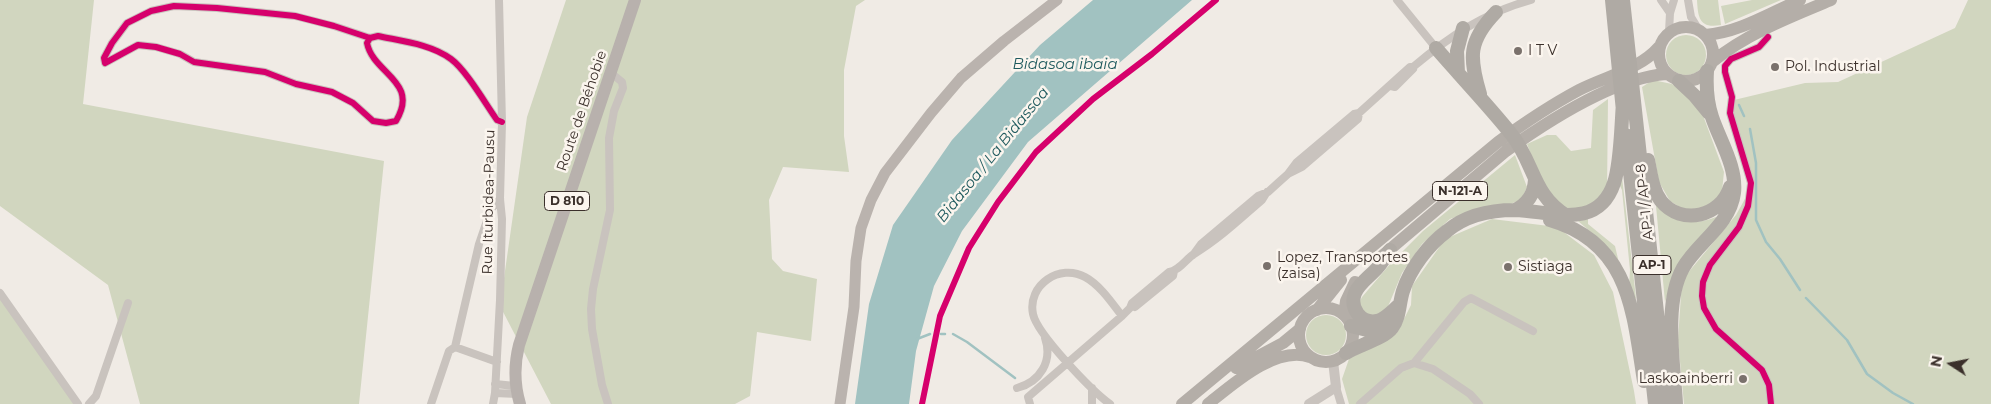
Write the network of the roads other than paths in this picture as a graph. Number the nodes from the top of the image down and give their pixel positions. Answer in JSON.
{"nodes":[{"id":1,"x":499,"y":0,"type":"edge"},
{"id":2,"x":635,"y":0,"type":"edge"},
{"id":3,"x":1057,"y":0,"type":"edge"},
{"id":4,"x":1397,"y":0,"type":"edge"},
{"id":5,"x":1531,"y":0,"type":"edge"},
{"id":6,"x":1617,"y":0,"type":"edge"},
{"id":7,"x":1660,"y":0,"type":"edge"},
{"id":8,"x":1674,"y":0,"type":"edge"},
{"id":9,"x":1800,"y":0,"type":"edge"},
{"id":10,"x":1831,"y":0,"type":"edge"},
{"id":11,"x":1688,"y":1,"type":"edge"},
{"id":12,"x":1496,"y":12,"type":"junction"},
{"id":13,"x":1670,"y":13,"type":"junction"},
{"id":14,"x":1463,"y":28,"type":"junction"},
{"id":15,"x":1670,"y":32,"type":"junction"},
{"id":16,"x":1702,"y":33,"type":"junction"},
{"id":17,"x":1768,"y":37,"type":"dead end"},
{"id":18,"x":370,"y":38,"type":"junction"},
{"id":19,"x":1659,"y":47,"type":"junction"},
{"id":20,"x":1436,"y":48,"type":"junction"},
{"id":21,"x":1709,"y":67,"type":"junction"},
{"id":22,"x":1458,"y":72,"type":"junction"},
{"id":23,"x":611,"y":73,"type":"junction"},
{"id":24,"x":1673,"y":77,"type":"junction"},
{"id":25,"x":1481,"y":100,"type":"junction"},
{"id":26,"x":1628,"y":101,"type":"junction"},
{"id":27,"x":1712,"y":118,"type":"junction"},
{"id":28,"x":502,"y":122,"type":"junction"},
{"id":29,"x":1637,"y":126,"type":"junction"},
{"id":30,"x":1730,"y":165,"type":"junction"},
{"id":31,"x":1532,"y":174,"type":"junction"},
{"id":32,"x":500,"y":199,"type":"junction"},
{"id":33,"x":1511,"y":211,"type":"junction"},
{"id":34,"x":1567,"y":216,"type":"junction"},
{"id":35,"x":1390,"y":250,"type":"junction"},
{"id":36,"x":1351,"y":265,"type":"junction"},
{"id":37,"x":0,"y":293,"type":"edge"},
{"id":38,"x":128,"y":303,"type":"dead end"},
{"id":39,"x":1399,"y":305,"type":"junction"},
{"id":40,"x":1317,"y":310,"type":"junction"},
{"id":41,"x":1122,"y":316,"type":"junction"},
{"id":42,"x":1348,"y":321,"type":"junction"},
{"id":43,"x":1300,"y":329,"type":"junction"},
{"id":44,"x":1533,"y":331,"type":"dead end"},
{"id":45,"x":1043,"y":334,"type":"junction"},
{"id":46,"x":455,"y":347,"type":"junction"},
{"id":47,"x":1346,"y":353,"type":"junction"},
{"id":48,"x":1310,"y":357,"type":"junction"},
{"id":49,"x":1333,"y":361,"type":"junction"},
{"id":50,"x":497,"y":362,"type":"junction"},
{"id":51,"x":1068,"y":362,"type":"junction"},
{"id":52,"x":1414,"y":363,"type":"junction"},
{"id":53,"x":495,"y":384,"type":"junction"},
{"id":54,"x":1336,"y":387,"type":"junction"},
{"id":55,"x":1092,"y":388,"type":"junction"},
{"id":56,"x":495,"y":393,"type":"junction"},
{"id":57,"x":517,"y":395,"type":"edge"},
{"id":58,"x":1029,"y":401,"type":"edge"},
{"id":59,"x":78,"y":404,"type":"edge"},
{"id":60,"x":89,"y":404,"type":"edge"},
{"id":61,"x":431,"y":404,"type":"edge"},
{"id":62,"x":493,"y":404,"type":"edge"},
{"id":63,"x":608,"y":404,"type":"edge"},
{"id":64,"x":840,"y":404,"type":"edge"},
{"id":65,"x":1092,"y":404,"type":"edge"},
{"id":66,"x":1110,"y":404,"type":"edge"},
{"id":67,"x":1182,"y":404,"type":"edge"},
{"id":68,"x":1190,"y":404,"type":"edge"},
{"id":69,"x":1208,"y":404,"type":"edge"},
{"id":70,"x":1309,"y":404,"type":"edge"},
{"id":71,"x":1341,"y":404,"type":"edge"},
{"id":72,"x":1360,"y":404,"type":"edge"},
{"id":73,"x":1479,"y":404,"type":"edge"},
{"id":74,"x":1647,"y":404,"type":"edge"},
{"id":75,"x":1655,"y":404,"type":"edge"},
{"id":76,"x":1667,"y":404,"type":"edge"},
{"id":77,"x":1676,"y":404,"type":"edge"},
{"id":78,"x":1771,"y":404,"type":"edge"}],
"edges":[{"from":1,"to":28,"type":"street","name":"Rue Iturbidea-Pausu"},
{"from":2,"to":23,"type":"main road","name":"Route de Béhobie","number":"D 810"},
{"from":3,"to":64,"type":"main road"},
{"from":4,"to":20,"type":"street"},
{"from":5,"to":12,"type":"street"},
{"from":6,"to":26,"type":"highway","name":"AP-1 / AP-8","number":"AP-1"},
{"from":7,"to":13,"type":"street"},
{"from":8,"to":13,"type":"street"},
{"from":9,"to":16,"type":"highway"},
{"from":10,"to":21,"type":"highway","number":"N-121-A"},
{"from":11,"to":16,"type":"street"},
{"from":12,"to":14,"type":"street"},
{"from":12,"to":25,"type":"highway"},
{"from":13,"to":15,"type":"street"},
{"from":14,"to":20,"type":"street"},
{"from":14,"to":22,"type":"highway"},
{"from":15,"to":16,"type":"highway"},
{"from":15,"to":19,"type":"highway","number":"N-121-A"},
{"from":16,"to":21,"type":"highway"},
{"from":17,"to":78,"type":"street"},
{"from":18,"to":18,"type":"street"},
{"from":18,"to":28,"type":"street"},
{"from":19,"to":24,"type":"highway"},
{"from":19,"to":36,"type":"highway","number":"N-121-A"},
{"from":20,"to":22,"type":"highway"},
{"from":20,"to":41,"type":"street"},
{"from":21,"to":24,"type":"highway","number":"N-121-A"},
{"from":21,"to":27,"type":"highway"},
{"from":22,"to":25,"type":"highway"},
{"from":23,"to":57,"type":"main road","name":"Route de Béhobie","number":"D 810"},
{"from":23,"to":63,"type":"street"},
{"from":24,"to":27,"type":"highway"},
{"from":24,"to":35,"type":"highway","number":"N-121-A"},
{"from":25,"to":31,"type":"highway"},
{"from":26,"to":29,"type":"highway","name":"AP-1 / AP-8","number":"AP-1"},
{"from":26,"to":34,"type":"highway"},
{"from":26,"to":75,"type":"highway","name":"AP-1 / AP-8","number":"AP-1"},
{"from":27,"to":30,"type":"highway"},
{"from":28,"to":32,"type":"street","name":"Rue Iturbidea-Pausu"},
{"from":29,"to":30,"type":"highway"},
{"from":29,"to":76,"type":"highway","name":"AP-1 / AP-8","number":"AP-1"},
{"from":30,"to":77,"type":"highway"},
{"from":31,"to":33,"type":"highway"},
{"from":31,"to":34,"type":"highway"},
{"from":32,"to":46,"type":"street"},
{"from":32,"to":50,"type":"street","name":"Rue Iturbidea-Pausu"},
{"from":33,"to":34,"type":"highway"},
{"from":33,"to":39,"type":"highway"},
{"from":33,"to":74,"type":"highway"},
{"from":35,"to":39,"type":"highway"},
{"from":35,"to":42,"type":"highway","number":"N-121-A"},
{"from":36,"to":40,"type":"highway","number":"N-121-A"},
{"from":36,"to":67,"type":"highway","number":"N-121-A"},
{"from":37,"to":59,"type":"street"},
{"from":38,"to":60,"type":"street"},
{"from":39,"to":42,"type":"highway"},
{"from":39,"to":47,"type":"highway"},
{"from":40,"to":42,"type":"highway"},
{"from":40,"to":43,"type":"highway","number":"N-121-A"},
{"from":41,"to":45,"type":"street"},
{"from":41,"to":51,"type":"street"},
{"from":42,"to":47,"type":"highway","number":"N-121-A"},
{"from":43,"to":48,"type":"highway"},
{"from":43,"to":68,"type":"highway","number":"N-121-A"},
{"from":44,"to":52,"type":"street"},
{"from":45,"to":51,"type":"street"},
{"from":45,"to":58,"type":"street"},
{"from":46,"to":50,"type":"street"},
{"from":46,"to":61,"type":"street"},
{"from":47,"to":49,"type":"highway"},
{"from":48,"to":49,"type":"highway"},
{"from":48,"to":69,"type":"highway"},
{"from":49,"to":54,"type":"street"},
{"from":50,"to":53,"type":"street","name":"Rue Iturbidea-Pausu"},
{"from":51,"to":55,"type":"street"},
{"from":51,"to":58,"type":"street"},
{"from":52,"to":72,"type":"street"},
{"from":52,"to":73,"type":"street"},
{"from":53,"to":56,"type":"street","name":"Rue Iturbidea-Pausu"},
{"from":53,"to":57,"type":"street"},
{"from":54,"to":70,"type":"street"},
{"from":54,"to":71,"type":"street"},
{"from":55,"to":65,"type":"street"},
{"from":55,"to":66,"type":"street"},
{"from":56,"to":57,"type":"street"},
{"from":56,"to":62,"type":"street","name":"Rue Iturbidea-Pausu"}]}
